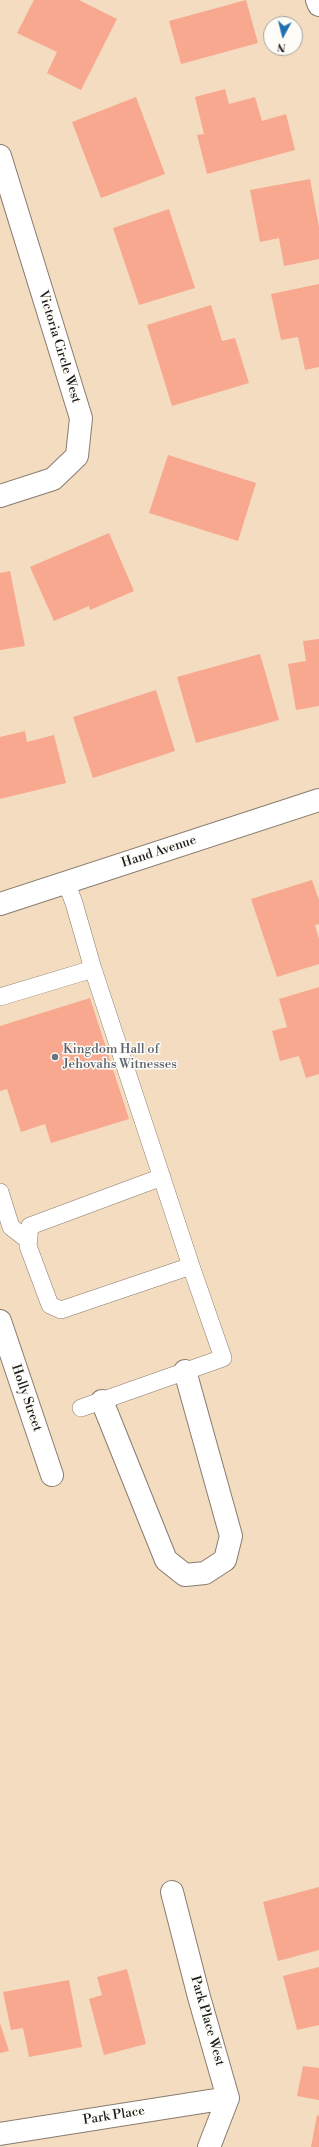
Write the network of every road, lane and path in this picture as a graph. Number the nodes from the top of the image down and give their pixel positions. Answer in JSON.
{"nodes":[{"id":1,"x":317,"y":0,"type":"edge"},
{"id":2,"x":319,"y":5,"type":"edge"},
{"id":3,"x":0,"y":156,"type":"edge"},
{"id":4,"x":0,"y":496,"type":"edge"},
{"id":5,"x":319,"y":800,"type":"edge"},
{"id":6,"x":66,"y":882,"type":"junction"},
{"id":7,"x":0,"y":904,"type":"edge"},
{"id":8,"x":93,"y":969,"type":"junction"},
{"id":9,"x":0,"y":998,"type":"edge"},
{"id":10,"x":162,"y":1177,"type":"junction"},
{"id":11,"x":0,"y":1192,"type":"edge"},
{"id":12,"x":28,"y":1240,"type":"junction"},
{"id":13,"x":191,"y":1266,"type":"junction"},
{"id":14,"x":0,"y":1321,"type":"edge"},
{"id":15,"x":185,"y":1371,"type":"junction"},
{"id":16,"x":102,"y":1401,"type":"junction"},
{"id":17,"x":81,"y":1408,"type":"dead end"},
{"id":18,"x":52,"y":1475,"type":"dead end"},
{"id":19,"x":172,"y":1892,"type":"dead end"},
{"id":20,"x":228,"y":2098,"type":"junction"},
{"id":21,"x":0,"y":2134,"type":"edge"},
{"id":22,"x":209,"y":2147,"type":"edge"}],
"edges":[{"from":1,"to":2,"type":"street"},
{"from":3,"to":4,"type":"street","name":"Victoria Circle West"},
{"from":5,"to":6,"type":"street","name":"Hand Avenue"},
{"from":6,"to":7,"type":"street","name":"Hand Avenue"},
{"from":6,"to":8,"type":"lane"},
{"from":8,"to":9,"type":"lane"},
{"from":8,"to":10,"type":"lane"},
{"from":10,"to":12,"type":"lane"},
{"from":10,"to":13,"type":"lane"},
{"from":11,"to":12,"type":"lane"},
{"from":12,"to":13,"type":"lane"},
{"from":13,"to":15,"type":"lane"},
{"from":14,"to":18,"type":"street","name":"Holly Street"},
{"from":15,"to":16,"type":"lane"},
{"from":15,"to":16,"type":"street"},
{"from":16,"to":17,"type":"lane"},
{"from":19,"to":20,"type":"street","name":"Park Place West"},
{"from":20,"to":21,"type":"street","name":"Park Place"},
{"from":20,"to":22,"type":"street"}]}
